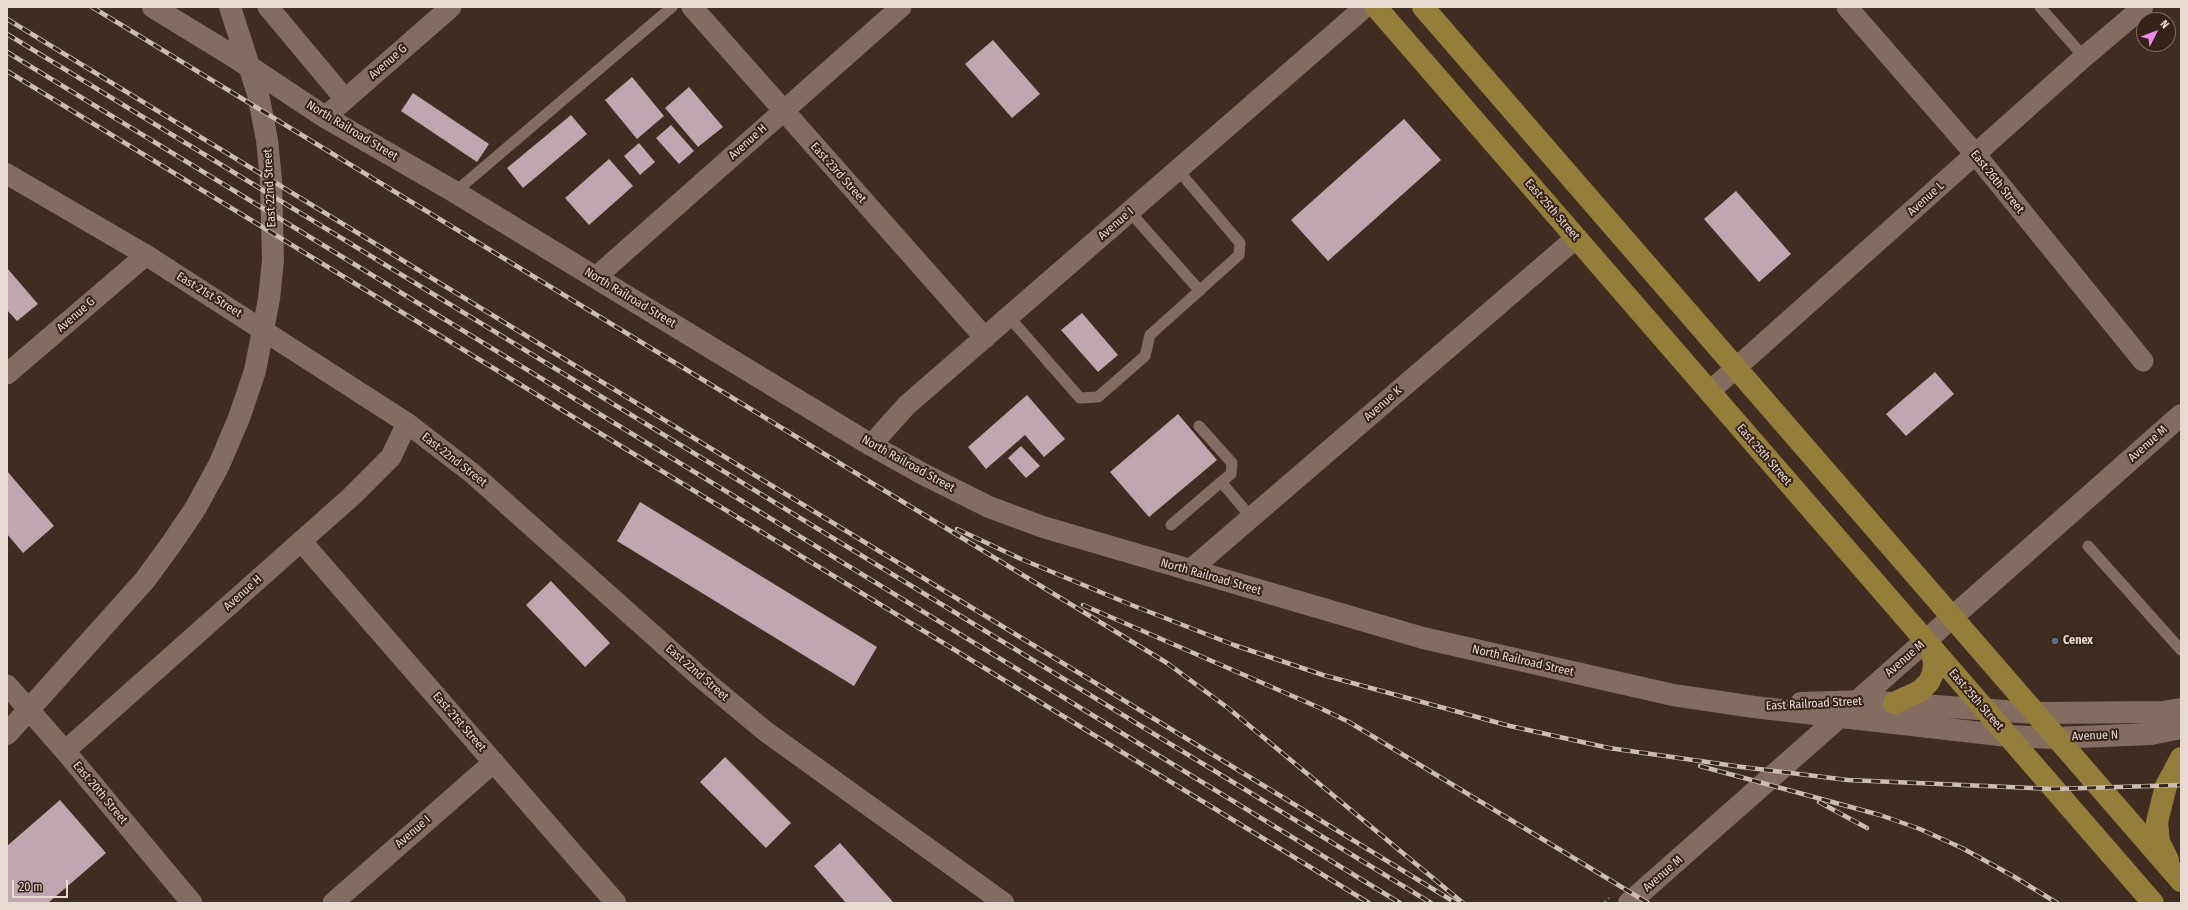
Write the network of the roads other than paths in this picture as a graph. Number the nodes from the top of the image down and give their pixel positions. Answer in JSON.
{"nodes":[{"id":1,"x":153,"y":7,"type":"edge"},
{"id":2,"x":230,"y":7,"type":"edge"},
{"id":3,"x":268,"y":7,"type":"edge"},
{"id":4,"x":451,"y":7,"type":"edge"},
{"id":5,"x":672,"y":7,"type":"edge"},
{"id":6,"x":692,"y":7,"type":"edge"},
{"id":7,"x":901,"y":7,"type":"edge"},
{"id":8,"x":1365,"y":7,"type":"edge"},
{"id":9,"x":1376,"y":7,"type":"edge"},
{"id":10,"x":1423,"y":7,"type":"edge"},
{"id":11,"x":1847,"y":7,"type":"edge"},
{"id":12,"x":2040,"y":7,"type":"edge"},
{"id":13,"x":2143,"y":7,"type":"edge"},
{"id":14,"x":2084,"y":57,"type":"junction"},
{"id":15,"x":345,"y":99,"type":"junction"},
{"id":16,"x":783,"y":111,"type":"junction"},
{"id":17,"x":325,"y":117,"type":"junction"},
{"id":18,"x":1976,"y":155,"type":"junction"},
{"id":19,"x":1178,"y":170,"type":"junction"},
{"id":20,"x":7,"y":174,"type":"edge"},
{"id":21,"x":455,"y":192,"type":"junction"},
{"id":22,"x":1130,"y":212,"type":"junction"},
{"id":23,"x":1576,"y":238,"type":"junction"},
{"id":24,"x":146,"y":255,"type":"junction"},
{"id":25,"x":596,"y":277,"type":"junction"},
{"id":26,"x":1200,"y":291,"type":"junction"},
{"id":27,"x":1009,"y":317,"type":"junction"},
{"id":28,"x":985,"y":338,"type":"junction"},
{"id":29,"x":2143,"y":361,"type":"dead end"},
{"id":30,"x":1736,"y":369,"type":"junction"},
{"id":31,"x":7,"y":374,"type":"edge"},
{"id":32,"x":1709,"y":392,"type":"junction"},
{"id":33,"x":2181,"y":415,"type":"edge"},
{"id":34,"x":407,"y":423,"type":"junction"},
{"id":35,"x":1199,"y":426,"type":"dead end"},
{"id":36,"x":871,"y":444,"type":"junction"},
{"id":37,"x":1221,"y":482,"type":"junction"},
{"id":38,"x":1251,"y":517,"type":"junction"},
{"id":39,"x":1171,"y":525,"type":"dead end"},
{"id":40,"x":301,"y":540,"type":"junction"},
{"id":41,"x":2088,"y":546,"type":"dead end"},
{"id":42,"x":1189,"y":571,"type":"junction"},
{"id":43,"x":1931,"y":648,"type":"junction"},
{"id":44,"x":2181,"y":650,"type":"edge"},
{"id":45,"x":7,"y":686,"type":"edge"},
{"id":46,"x":1894,"y":703,"type":"junction"},
{"id":47,"x":1754,"y":708,"type":"junction"},
{"id":48,"x":2181,"y":709,"type":"edge"},
{"id":49,"x":1986,"y":711,"type":"junction"},
{"id":50,"x":2034,"y":713,"type":"junction"},
{"id":51,"x":2181,"y":728,"type":"edge"},
{"id":52,"x":7,"y":734,"type":"edge"},
{"id":53,"x":2008,"y":736,"type":"junction"},
{"id":54,"x":2056,"y":738,"type":"junction"},
{"id":55,"x":65,"y":751,"type":"junction"},
{"id":56,"x":2181,"y":758,"type":"edge"},
{"id":57,"x":494,"y":762,"type":"junction"},
{"id":58,"x":2178,"y":877,"type":"edge"},
{"id":59,"x":192,"y":903,"type":"edge"},
{"id":60,"x":333,"y":903,"type":"edge"},
{"id":61,"x":616,"y":903,"type":"edge"},
{"id":62,"x":1004,"y":903,"type":"edge"},
{"id":63,"x":1629,"y":903,"type":"edge"},
{"id":64,"x":2153,"y":903,"type":"edge"}],
"edges":[{"from":1,"to":17,"type":"main road","name":"North Railroad Street"},
{"from":2,"to":52,"type":"main road","name":"East 22nd Street"},
{"from":3,"to":15,"type":"street"},
{"from":4,"to":15,"type":"street","name":"Avenue G"},
{"from":5,"to":21,"type":"lane"},
{"from":6,"to":16,"type":"street","name":"East 23rd Street"},
{"from":7,"to":16,"type":"street","name":"Avenue H"},
{"from":8,"to":19,"type":"street","name":"Avenue I"},
{"from":9,"to":23,"type":"main road","name":"East 25th Street"},
{"from":10,"to":30,"type":"main road"},
{"from":11,"to":18,"type":"street","name":"East 26th Street"},
{"from":12,"to":14,"type":"lane"},
{"from":13,"to":14,"type":"street","name":"Avenue L"},
{"from":14,"to":18,"type":"street","name":"Avenue L"},
{"from":15,"to":17,"type":"street","name":"Avenue G"},
{"from":16,"to":25,"type":"street","name":"Avenue H"},
{"from":16,"to":28,"type":"street","name":"East 23rd Street"},
{"from":17,"to":21,"type":"main road","name":"North Railroad Street"},
{"from":18,"to":29,"type":"street","name":"East 26th Street"},
{"from":18,"to":30,"type":"street","name":"Avenue L"},
{"from":19,"to":22,"type":"street","name":"Avenue I"},
{"from":19,"to":26,"type":"lane"},
{"from":20,"to":24,"type":"street","name":"East 21st Street"},
{"from":21,"to":25,"type":"main road","name":"North Railroad Street"},
{"from":22,"to":26,"type":"lane"},
{"from":22,"to":27,"type":"street","name":"Avenue I"},
{"from":23,"to":32,"type":"main road","name":"East 25th Street"},
{"from":23,"to":38,"type":"street","name":"Avenue K"},
{"from":24,"to":31,"type":"street","name":"Avenue G"},
{"from":24,"to":34,"type":"street","name":"East 21st Street"},
{"from":25,"to":36,"type":"main road","name":"North Railroad Street"},
{"from":26,"to":27,"type":"lane"},
{"from":27,"to":28,"type":"street","name":"Avenue I"},
{"from":28,"to":36,"type":"street","name":"Avenue I"},
{"from":30,"to":32,"type":"street","name":"Avenue L"},
{"from":30,"to":50,"type":"main road"},
{"from":32,"to":43,"type":"main road","name":"East 25th Street"},
{"from":33,"to":63,"type":"main road","name":"Avenue M"},
{"from":34,"to":40,"type":"street","name":"Avenue H"},
{"from":34,"to":62,"type":"street","name":"East 22nd Street"},
{"from":35,"to":37,"type":"lane"},
{"from":36,"to":42,"type":"main road","name":"North Railroad Street"},
{"from":37,"to":38,"type":"lane"},
{"from":37,"to":39,"type":"lane"},
{"from":38,"to":42,"type":"street","name":"Avenue K"},
{"from":40,"to":55,"type":"street","name":"Avenue H"},
{"from":40,"to":57,"type":"street","name":"East 21st Street"},
{"from":41,"to":44,"type":"lane"},
{"from":42,"to":47,"type":"main road","name":"North Railroad Street"},
{"from":43,"to":46,"type":"main road"},
{"from":43,"to":49,"type":"main road","name":"East 25th Street"},
{"from":45,"to":55,"type":"street","name":"East 20th Street"},
{"from":46,"to":47,"type":"main road","name":"East Railroad Street"},
{"from":46,"to":49,"type":"main road","name":"East Railroad Street"},
{"from":47,"to":53,"type":"main road","name":"East Railroad Street"},
{"from":48,"to":50,"type":"main road","name":"Avenue N"},
{"from":49,"to":50,"type":"main road","name":"East Railroad Street"},
{"from":49,"to":53,"type":"main road","name":"East 25th Street"},
{"from":50,"to":54,"type":"main road"},
{"from":51,"to":54,"type":"main road","name":"Avenue N"},
{"from":53,"to":54,"type":"main road","name":"Avenue N"},
{"from":53,"to":64,"type":"main road","name":"East 25th Street"},
{"from":54,"to":58,"type":"main road"},
{"from":55,"to":59,"type":"street","name":"East 20th Street"},
{"from":56,"to":58,"type":"main road"},
{"from":57,"to":60,"type":"street","name":"Avenue I"},
{"from":57,"to":61,"type":"street","name":"East 21st Street"}]}
